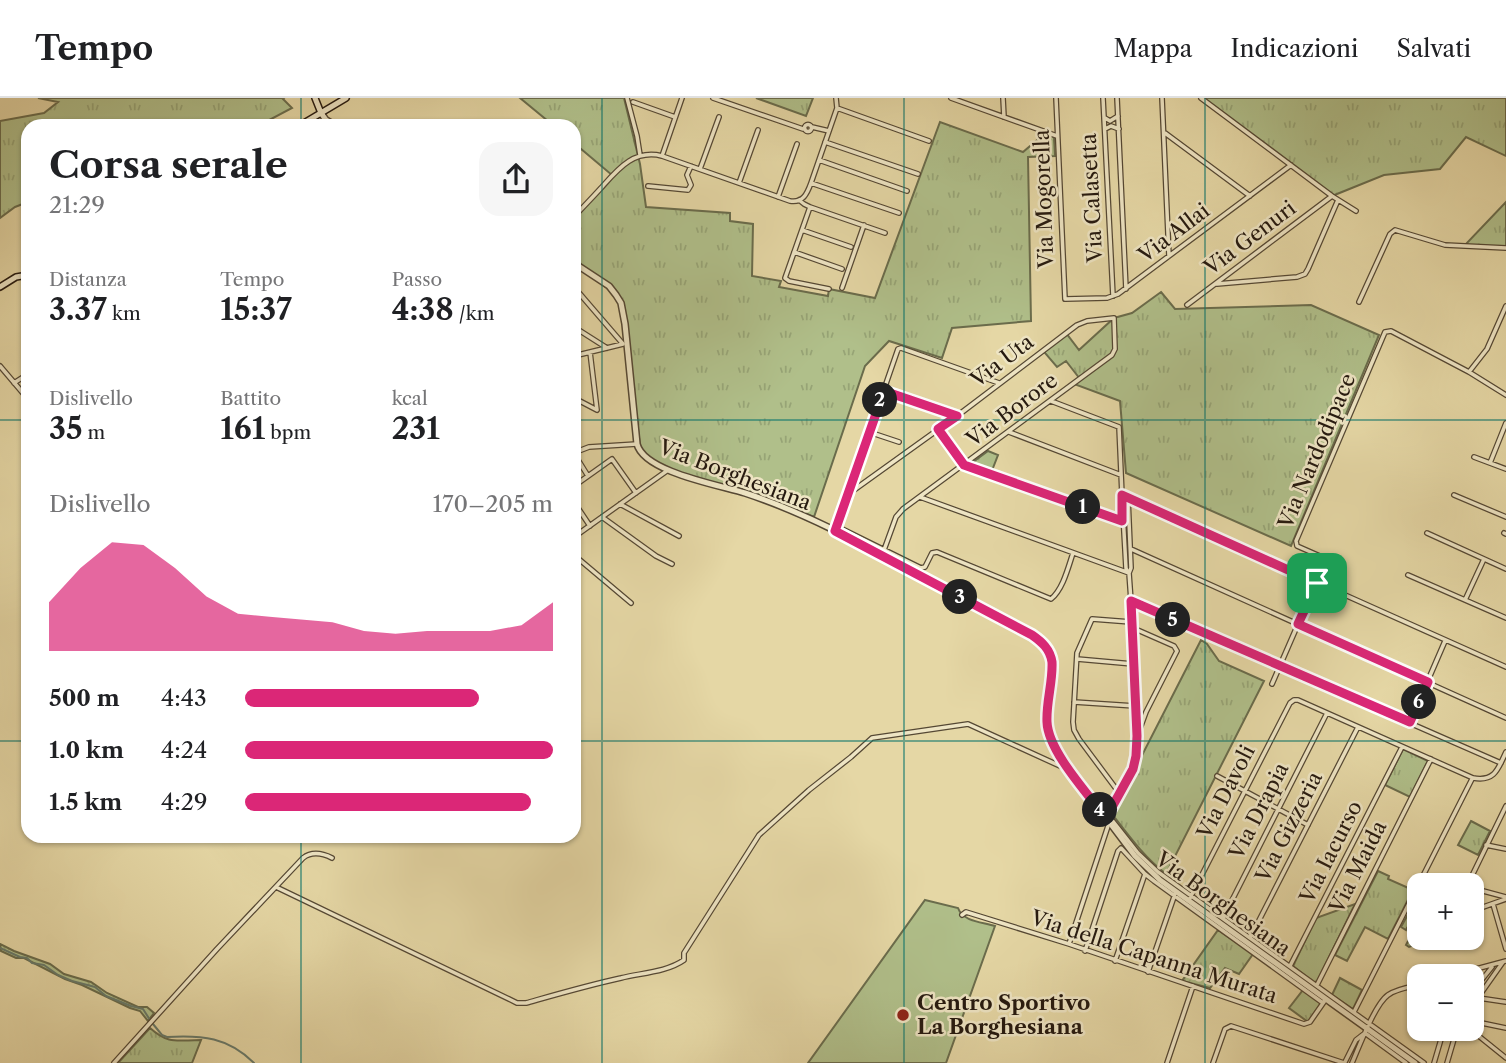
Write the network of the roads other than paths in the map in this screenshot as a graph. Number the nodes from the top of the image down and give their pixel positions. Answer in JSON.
{"nodes":[{"id":1,"x":315,"y":98,"type":"edge"},
{"id":2,"x":346,"y":98,"type":"edge"},
{"id":3,"x":627,"y":98,"type":"edge"},
{"id":4,"x":682,"y":98,"type":"edge"},
{"id":5,"x":713,"y":98,"type":"edge"},
{"id":6,"x":836,"y":98,"type":"edge"},
{"id":7,"x":951,"y":98,"type":"edge"},
{"id":8,"x":1003,"y":98,"type":"edge"},
{"id":9,"x":1056,"y":98,"type":"edge"},
{"id":10,"x":1103,"y":98,"type":"edge"},
{"id":11,"x":1118,"y":98,"type":"edge"},
{"id":12,"x":1161,"y":98,"type":"edge"},
{"id":13,"x":1201,"y":98,"type":"edge"},
{"id":14,"x":633,"y":102,"type":"dead end"},
{"id":15,"x":837,"y":108,"type":"junction"},
{"id":16,"x":321,"y":113,"type":"junction"},
{"id":17,"x":1118,"y":116,"type":"junction"},
{"id":18,"x":675,"y":117,"type":"junction"},
{"id":19,"x":719,"y":117,"type":"dead end"},
{"id":20,"x":1004,"y":117,"type":"junction"},
{"id":21,"x":1103,"y":117,"type":"junction"},
{"id":22,"x":311,"y":119,"type":"edge"},
{"id":23,"x":325,"y":119,"type":"edge"},
{"id":24,"x":1119,"y":129,"type":"junction"},
{"id":25,"x":758,"y":130,"type":"dead end"},
{"id":26,"x":1104,"y":130,"type":"junction"},
{"id":27,"x":829,"y":131,"type":"junction"},
{"id":28,"x":1163,"y":132,"type":"junction"},
{"id":29,"x":1058,"y":136,"type":"junction"},
{"id":30,"x":929,"y":141,"type":"dead end"},
{"id":31,"x":825,"y":142,"type":"junction"},
{"id":32,"x":797,"y":144,"type":"dead end"},
{"id":33,"x":640,"y":155,"type":"junction"},
{"id":34,"x":662,"y":156,"type":"junction"},
{"id":35,"x":819,"y":160,"type":"junction"},
{"id":36,"x":1291,"y":165,"type":"junction"},
{"id":37,"x":691,"y":166,"type":"junction"},
{"id":38,"x":700,"y":169,"type":"junction"},
{"id":39,"x":918,"y":174,"type":"dead end"},
{"id":40,"x":739,"y":183,"type":"junction"},
{"id":41,"x":811,"y":183,"type":"junction"},
{"id":42,"x":648,"y":186,"type":"dead end"},
{"id":43,"x":907,"y":191,"type":"dead end"},
{"id":44,"x":1250,"y":196,"type":"junction"},
{"id":45,"x":1332,"y":196,"type":"junction"},
{"id":46,"x":778,"y":197,"type":"junction"},
{"id":47,"x":799,"y":200,"type":"junction"},
{"id":48,"x":1338,"y":200,"type":"junction"},
{"id":49,"x":810,"y":207,"type":"junction"},
{"id":50,"x":1108,"y":208,"type":"junction"},
{"id":51,"x":1117,"y":209,"type":"junction"},
{"id":52,"x":581,"y":210,"type":"edge"},
{"id":53,"x":1356,"y":211,"type":"dead end"},
{"id":54,"x":899,"y":213,"type":"dead end"},
{"id":55,"x":864,"y":226,"type":"junction"},
{"id":56,"x":802,"y":230,"type":"junction"},
{"id":57,"x":885,"y":233,"type":"dead end"},
{"id":58,"x":851,"y":247,"type":"dead end"},
{"id":59,"x":1506,"y":248,"type":"edge"},
{"id":60,"x":794,"y":252,"type":"junction"},
{"id":61,"x":1170,"y":256,"type":"junction"},
{"id":62,"x":581,"y":267,"type":"edge"},
{"id":63,"x":842,"y":269,"type":"dead end"},
{"id":64,"x":21,"y":276,"type":"edge"},
{"id":65,"x":1215,"y":284,"type":"junction"},
{"id":66,"x":0,"y":287,"type":"edge"},
{"id":67,"x":842,"y":288,"type":"dead end"},
{"id":68,"x":829,"y":289,"type":"dead end"},
{"id":69,"x":1126,"y":289,"type":"junction"},
{"id":70,"x":581,"y":295,"type":"edge"},
{"id":71,"x":1113,"y":296,"type":"junction"},
{"id":72,"x":1065,"y":299,"type":"joint"},
{"id":73,"x":1359,"y":302,"type":"dead end"},
{"id":74,"x":1187,"y":305,"type":"dead end"},
{"id":75,"x":1506,"y":306,"type":"edge"},
{"id":76,"x":1114,"y":318,"type":"joint"},
{"id":77,"x":581,"y":331,"type":"edge"},
{"id":78,"x":625,"y":343,"type":"junction"},
{"id":79,"x":607,"y":348,"type":"junction"},
{"id":80,"x":590,"y":352,"type":"junction"},
{"id":81,"x":581,"y":354,"type":"edge"},
{"id":82,"x":0,"y":366,"type":"edge"},
{"id":83,"x":1469,"y":372,"type":"junction"},
{"id":84,"x":21,"y":378,"type":"edge"},
{"id":85,"x":14,"y":383,"type":"junction"},
{"id":86,"x":999,"y":383,"type":"junction"},
{"id":87,"x":21,"y":391,"type":"edge"},
{"id":88,"x":884,"y":391,"type":"junction"},
{"id":89,"x":1506,"y":395,"type":"edge"},
{"id":90,"x":1051,"y":401,"type":"junction"},
{"id":91,"x":581,"y":402,"type":"edge"},
{"id":92,"x":957,"y":416,"type":"junction"},
{"id":93,"x":1506,"y":423,"type":"edge"},
{"id":94,"x":938,"y":429,"type":"junction"},
{"id":95,"x":869,"y":432,"type":"junction"},
{"id":96,"x":1009,"y":432,"type":"junction"},
{"id":97,"x":899,"y":442,"type":"dead end"},
{"id":98,"x":637,"y":444,"type":"junction"},
{"id":99,"x":581,"y":450,"type":"edge"},
{"id":100,"x":1474,"y":457,"type":"dead end"},
{"id":101,"x":1490,"y":463,"type":"junction"},
{"id":102,"x":964,"y":465,"type":"junction"},
{"id":103,"x":581,"y":466,"type":"edge"},
{"id":104,"x":1506,"y":469,"type":"edge"},
{"id":105,"x":668,"y":470,"type":"junction"},
{"id":106,"x":1121,"y":475,"type":"junction"},
{"id":107,"x":588,"y":476,"type":"junction"},
{"id":108,"x":581,"y":481,"type":"edge"},
{"id":109,"x":636,"y":493,"type":"junction"},
{"id":110,"x":847,"y":495,"type":"junction"},
{"id":111,"x":1122,"y":495,"type":"junction"},
{"id":112,"x":1454,"y":495,"type":"dead end"},
{"id":113,"x":920,"y":497,"type":"junction"},
{"id":114,"x":1128,"y":498,"type":"junction"},
{"id":115,"x":620,"y":504,"type":"junction"},
{"id":116,"x":581,"y":512,"type":"edge"},
{"id":117,"x":602,"y":517,"type":"junction"},
{"id":118,"x":1506,"y":517,"type":"edge"},
{"id":119,"x":1122,"y":521,"type":"junction"},
{"id":120,"x":590,"y":526,"type":"junction"},
{"id":121,"x":835,"y":529,"type":"junction"},
{"id":122,"x":581,"y":532,"type":"edge"},
{"id":123,"x":1427,"y":533,"type":"dead end"},
{"id":124,"x":679,"y":536,"type":"dead end"},
{"id":125,"x":1130,"y":548,"type":"junction"},
{"id":126,"x":884,"y":550,"type":"junction"},
{"id":127,"x":1073,"y":553,"type":"junction"},
{"id":128,"x":1484,"y":559,"type":"junction"},
{"id":129,"x":581,"y":561,"type":"edge"},
{"id":130,"x":672,"y":564,"type":"dead end"},
{"id":131,"x":1506,"y":569,"type":"edge"},
{"id":132,"x":1129,"y":573,"type":"junction"},
{"id":133,"x":1409,"y":575,"type":"dead end"},
{"id":134,"x":1317,"y":583,"type":"junction"},
{"id":135,"x":1465,"y":600,"type":"junction"},
{"id":136,"x":1131,"y":601,"type":"junction"},
{"id":137,"x":631,"y":603,"type":"dead end"},
{"id":138,"x":1506,"y":618,"type":"edge"},
{"id":139,"x":1132,"y":622,"type":"junction"},
{"id":140,"x":1298,"y":624,"type":"junction"},
{"id":141,"x":1132,"y":628,"type":"junction"},
{"id":142,"x":1446,"y":640,"type":"junction"},
{"id":143,"x":1077,"y":659,"type":"junction"},
{"id":144,"x":1133,"y":664,"type":"junction"},
{"id":145,"x":1280,"y":665,"type":"junction"},
{"id":146,"x":1506,"y":667,"type":"edge"},
{"id":147,"x":1428,"y":682,"type":"junction"},
{"id":148,"x":1272,"y":684,"type":"dead end"},
{"id":149,"x":1074,"y":702,"type":"junction"},
{"id":150,"x":1135,"y":706,"type":"junction"},
{"id":151,"x":1327,"y":713,"type":"junction"},
{"id":152,"x":1506,"y":718,"type":"edge"},
{"id":153,"x":1410,"y":722,"type":"junction"},
{"id":154,"x":1358,"y":727,"type":"junction"},
{"id":155,"x":1137,"y":736,"type":"junction"},
{"id":156,"x":1402,"y":747,"type":"junction"},
{"id":157,"x":1506,"y":754,"type":"edge"},
{"id":158,"x":1431,"y":759,"type":"junction"},
{"id":159,"x":1501,"y":763,"type":"junction"},
{"id":160,"x":1071,"y":772,"type":"junction"},
{"id":161,"x":1217,"y":776,"type":"dead end"},
{"id":162,"x":1473,"y":778,"type":"junction"},
{"id":163,"x":1244,"y":790,"type":"junction"},
{"id":164,"x":1120,"y":794,"type":"junction"},
{"id":165,"x":1506,"y":806,"type":"edge"},
{"id":166,"x":1278,"y":808,"type":"junction"},
{"id":167,"x":1108,"y":819,"type":"junction"},
{"id":168,"x":1308,"y":825,"type":"junction"},
{"id":169,"x":1486,"y":845,"type":"junction"},
{"id":170,"x":1506,"y":849,"type":"edge"},
{"id":171,"x":332,"y":858,"type":"dead end"},
{"id":172,"x":1473,"y":873,"type":"edge"},
{"id":173,"x":1145,"y":874,"type":"junction"},
{"id":174,"x":1157,"y":874,"type":"junction"},
{"id":175,"x":276,"y":887,"type":"junction"},
{"id":176,"x":1484,"y":892,"type":"edge"},
{"id":177,"x":1176,"y":894,"type":"junction"},
{"id":178,"x":1190,"y":898,"type":"junction"},
{"id":179,"x":1506,"y":898,"type":"edge"},
{"id":180,"x":1493,"y":904,"type":"junction"},
{"id":181,"x":1484,"y":907,"type":"edge"},
{"id":182,"x":962,"y":915,"type":"dead end"},
{"id":183,"x":1222,"y":921,"type":"junction"},
{"id":184,"x":1248,"y":940,"type":"junction"},
{"id":185,"x":1069,"y":944,"type":"junction"},
{"id":186,"x":1506,"y":949,"type":"edge"},
{"id":187,"x":1085,"y":951,"type":"junction"},
{"id":188,"x":1115,"y":961,"type":"junction"},
{"id":189,"x":1505,"y":962,"type":"edge"},
{"id":190,"x":1493,"y":965,"type":"junction"},
{"id":191,"x":1484,"y":967,"type":"edge"},
{"id":192,"x":1289,"y":969,"type":"junction"},
{"id":193,"x":1148,"y":972,"type":"junction"},
{"id":194,"x":1484,"y":978,"type":"edge"},
{"id":195,"x":1193,"y":986,"type":"junction"},
{"id":196,"x":1315,"y":988,"type":"junction"},
{"id":197,"x":1407,"y":988,"type":"edge"},
{"id":198,"x":1484,"y":990,"type":"edge"},
{"id":199,"x":1484,"y":999,"type":"edge"},
{"id":200,"x":1325,"y":1001,"type":"junction"},
{"id":201,"x":1506,"y":1002,"type":"edge"},
{"id":202,"x":1353,"y":1015,"type":"junction"},
{"id":203,"x":1484,"y":1023,"type":"edge"},
{"id":204,"x":1367,"y":1028,"type":"junction"},
{"id":205,"x":1506,"y":1028,"type":"edge"},
{"id":206,"x":1484,"y":1040,"type":"edge"},
{"id":207,"x":1440,"y":1041,"type":"edge"},
{"id":208,"x":1453,"y":1041,"type":"edge"},
{"id":209,"x":1506,"y":1058,"type":"edge"},
{"id":210,"x":114,"y":1063,"type":"edge"},
{"id":211,"x":1167,"y":1063,"type":"edge"},
{"id":212,"x":1213,"y":1063,"type":"edge"},
{"id":213,"x":1344,"y":1063,"type":"edge"},
{"id":214,"x":1352,"y":1063,"type":"edge"},
{"id":215,"x":1406,"y":1063,"type":"edge"},
{"id":216,"x":1415,"y":1063,"type":"edge"},
{"id":217,"x":1424,"y":1063,"type":"edge"},
{"id":218,"x":1434,"y":1063,"type":"edge"},
{"id":219,"x":1447,"y":1063,"type":"edge"}],
"edges":[{"from":1,"to":16,"type":"street"},
{"from":2,"to":16,"type":"street"},
{"from":3,"to":33,"type":"street"},
{"from":4,"to":18,"type":"street"},
{"from":5,"to":27,"type":"street"},
{"from":6,"to":15,"type":"street"},
{"from":7,"to":20,"type":"street"},
{"from":8,"to":20,"type":"street"},
{"from":9,"to":29,"type":"street","name":"Via Mogorella"},
{"from":10,"to":21,"type":"street","name":"Via Calasetta"},
{"from":11,"to":17,"type":"street","name":"Via Calasetta"},
{"from":12,"to":28,"type":"street"},
{"from":13,"to":36,"type":"street"},
{"from":14,"to":18,"type":"street"},
{"from":15,"to":27,"type":"street"},
{"from":15,"to":30,"type":"street"},
{"from":16,"to":22,"type":"street"},
{"from":16,"to":23,"type":"street"},
{"from":17,"to":21,"type":"street"},
{"from":17,"to":24,"type":"street","name":"Via Calasetta"},
{"from":18,"to":34,"type":"street"},
{"from":19,"to":38,"type":"street"},
{"from":20,"to":29,"type":"street"},
{"from":21,"to":26,"type":"street","name":"Via Calasetta"},
{"from":24,"to":26,"type":"street"},
{"from":24,"to":51,"type":"street","name":"Via Calasetta"},
{"from":25,"to":40,"type":"street"},
{"from":26,"to":50,"type":"street","name":"Via Calasetta"},
{"from":27,"to":31,"type":"street"},
{"from":28,"to":44,"type":"street"},
{"from":28,"to":61,"type":"street"},
{"from":29,"to":72,"type":"street","name":"Via Mogorella"},
{"from":31,"to":35,"type":"street"},
{"from":31,"to":39,"type":"street"},
{"from":32,"to":46,"type":"street"},
{"from":33,"to":34,"type":"street"},
{"from":33,"to":52,"type":"street"},
{"from":34,"to":37,"type":"street"},
{"from":35,"to":41,"type":"street"},
{"from":35,"to":43,"type":"street"},
{"from":36,"to":44,"type":"street","name":"Via Allai"},
{"from":36,"to":45,"type":"street"},
{"from":37,"to":38,"type":"street"},
{"from":37,"to":42,"type":"street"},
{"from":38,"to":40,"type":"street"},
{"from":40,"to":46,"type":"street"},
{"from":41,"to":47,"type":"street"},
{"from":41,"to":54,"type":"street"},
{"from":44,"to":61,"type":"street","name":"Via Allai"},
{"from":45,"to":48,"type":"street"},
{"from":45,"to":65,"type":"street","name":"Via Genuri"},
{"from":46,"to":47,"type":"street"},
{"from":47,"to":49,"type":"street"},
{"from":48,"to":53,"type":"street"},
{"from":48,"to":65,"type":"street"},
{"from":49,"to":55,"type":"street"},
{"from":49,"to":56,"type":"street"},
{"from":50,"to":51,"type":"street"},
{"from":50,"to":71,"type":"street","name":"Via Calasetta"},
{"from":51,"to":69,"type":"street","name":"Via Calasetta"},
{"from":55,"to":57,"type":"street"},
{"from":55,"to":67,"type":"street"},
{"from":56,"to":58,"type":"street"},
{"from":56,"to":60,"type":"street"},
{"from":59,"to":73,"type":"street"},
{"from":60,"to":63,"type":"street"},
{"from":60,"to":68,"type":"street"},
{"from":61,"to":69,"type":"street","name":"Via Allai"},
{"from":62,"to":78,"type":"street","name":"Via Borghesiana"},
{"from":64,"to":66,"type":"street"},
{"from":65,"to":74,"type":"street","name":"Via Genuri"},
{"from":69,"to":71,"type":"street","name":"Via Allai"},
{"from":70,"to":78,"type":"street"},
{"from":71,"to":72,"type":"street","name":"Via Allai"},
{"from":75,"to":83,"type":"street"},
{"from":76,"to":86,"type":"street","name":"Via Uta"},
{"from":76,"to":90,"type":"street","name":"Via Borore"},
{"from":77,"to":79,"type":"street"},
{"from":78,"to":79,"type":"street"},
{"from":78,"to":98,"type":"street","name":"Via Borghesiana"},
{"from":79,"to":80,"type":"street"},
{"from":80,"to":81,"type":"street"},
{"from":80,"to":91,"type":"street"},
{"from":82,"to":85,"type":"street"},
{"from":83,"to":89,"type":"street"},
{"from":83,"to":134,"type":"street","name":"Via Nardodipace"},
{"from":84,"to":85,"type":"street"},
{"from":85,"to":87,"type":"street"},
{"from":86,"to":88,"type":"street"},
{"from":86,"to":92,"type":"street","name":"Via Uta"},
{"from":88,"to":92,"type":"street"},
{"from":88,"to":95,"type":"street"},
{"from":90,"to":96,"type":"street","name":"Via Borore"},
{"from":90,"to":106,"type":"street"},
{"from":92,"to":94,"type":"street","name":"Via Uta"},
{"from":93,"to":101,"type":"street"},
{"from":94,"to":102,"type":"street"},
{"from":94,"to":110,"type":"street","name":"Via Uta"},
{"from":95,"to":97,"type":"street"},
{"from":95,"to":110,"type":"street"},
{"from":96,"to":102,"type":"street","name":"Via Borore"},
{"from":96,"to":106,"type":"street"},
{"from":98,"to":99,"type":"street"},
{"from":98,"to":105,"type":"street","name":"Via Borghesiana"},
{"from":100,"to":101,"type":"street"},
{"from":101,"to":104,"type":"street"},
{"from":102,"to":113,"type":"street","name":"Via Borore"},
{"from":102,"to":119,"type":"street"},
{"from":103,"to":107,"type":"street"},
{"from":105,"to":109,"type":"street"},
{"from":105,"to":121,"type":"street","name":"Via Borghesiana"},
{"from":106,"to":111,"type":"street"},
{"from":107,"to":108,"type":"street"},
{"from":107,"to":109,"type":"street"},
{"from":109,"to":115,"type":"street"},
{"from":110,"to":121,"type":"street"},
{"from":111,"to":114,"type":"street"},
{"from":111,"to":119,"type":"street"},
{"from":112,"to":118,"type":"street"},
{"from":113,"to":126,"type":"street","name":"Via Borore"},
{"from":113,"to":127,"type":"street"},
{"from":114,"to":125,"type":"street"},
{"from":114,"to":134,"type":"street"},
{"from":115,"to":117,"type":"street"},
{"from":115,"to":124,"type":"street"},
{"from":116,"to":120,"type":"street"},
{"from":117,"to":120,"type":"street"},
{"from":117,"to":130,"type":"street"},
{"from":119,"to":132,"type":"street"},
{"from":120,"to":122,"type":"street"},
{"from":121,"to":126,"type":"street"},
{"from":121,"to":160,"type":"street","name":"Via Borghesiana"},
{"from":123,"to":128,"type":"street"},
{"from":125,"to":132,"type":"street"},
{"from":125,"to":140,"type":"street"},
{"from":126,"to":127,"type":"street"},
{"from":127,"to":132,"type":"street"},
{"from":128,"to":131,"type":"street"},
{"from":128,"to":135,"type":"street"},
{"from":129,"to":137,"type":"street"},
{"from":132,"to":136,"type":"street"},
{"from":133,"to":135,"type":"street"},
{"from":134,"to":140,"type":"street","name":"Via Nardodipace"},
{"from":134,"to":142,"type":"street"},
{"from":135,"to":138,"type":"street"},
{"from":136,"to":139,"type":"street"},
{"from":136,"to":145,"type":"street"},
{"from":139,"to":141,"type":"street"},
{"from":139,"to":143,"type":"street"},
{"from":140,"to":145,"type":"street","name":"Via Nardodipace"},
{"from":140,"to":147,"type":"street"},
{"from":141,"to":144,"type":"street"},
{"from":141,"to":155,"type":"street"},
{"from":142,"to":146,"type":"street"},
{"from":142,"to":147,"type":"street"},
{"from":143,"to":144,"type":"street"},
{"from":143,"to":149,"type":"street"},
{"from":144,"to":150,"type":"street"},
{"from":145,"to":148,"type":"street","name":"Via Nardodipace"},
{"from":145,"to":153,"type":"street"},
{"from":147,"to":152,"type":"street"},
{"from":147,"to":153,"type":"street"},
{"from":149,"to":150,"type":"street"},
{"from":149,"to":164,"type":"street"},
{"from":150,"to":155,"type":"street"},
{"from":151,"to":154,"type":"street"},
{"from":151,"to":163,"type":"street","name":"Via Davoli"},
{"from":151,"to":166,"type":"street","name":"Via Drapia"},
{"from":153,"to":159,"type":"street"},
{"from":154,"to":156,"type":"street"},
{"from":154,"to":168,"type":"street","name":"Via Gizzeria"},
{"from":155,"to":164,"type":"street"},
{"from":156,"to":158,"type":"street"},
{"from":156,"to":192,"type":"street","name":"Via Iacurso"},
{"from":157,"to":159,"type":"street"},
{"from":158,"to":162,"type":"street"},
{"from":158,"to":196,"type":"street","name":"Via Maida"},
{"from":159,"to":162,"type":"street"},
{"from":160,"to":167,"type":"street","name":"Via Borghesiana"},
{"from":160,"to":175,"type":"street"},
{"from":161,"to":163,"type":"street"},
{"from":162,"to":202,"type":"street"},
{"from":163,"to":166,"type":"street"},
{"from":163,"to":178,"type":"street","name":"Via Davoli"},
{"from":164,"to":167,"type":"street"},
{"from":165,"to":169,"type":"street"},
{"from":166,"to":168,"type":"street"},
{"from":166,"to":183,"type":"street","name":"Via Drapia"},
{"from":167,"to":174,"type":"street","name":"Via Borghesiana"},
{"from":167,"to":185,"type":"street"},
{"from":168,"to":184,"type":"street","name":"Via Gizzeria"},
{"from":169,"to":170,"type":"street"},
{"from":169,"to":172,"type":"street"},
{"from":171,"to":175,"type":"street"},
{"from":173,"to":177,"type":"street","name":"Via Borghesiana"},
{"from":173,"to":187,"type":"street","name":"Via Borghesiana"},
{"from":173,"to":188,"type":"street"},
{"from":174,"to":177,"type":"street","name":"Via Borghesiana"},
{"from":174,"to":178,"type":"street","name":"Via Borghesiana"},
{"from":175,"to":210,"type":"street"},
{"from":176,"to":179,"type":"street"},
{"from":177,"to":178,"type":"street","name":"Via Borghesiana"},
{"from":177,"to":193,"type":"street"},
{"from":177,"to":200,"type":"street","name":"Via Borghesiana"},
{"from":178,"to":183,"type":"street","name":"Via Borghesiana"},
{"from":179,"to":180,"type":"street"},
{"from":180,"to":181,"type":"street"},
{"from":180,"to":186,"type":"street"},
{"from":182,"to":185,"type":"street","name":"Via della Capanna Murata"},
{"from":183,"to":184,"type":"street","name":"Via Borghesiana"},
{"from":184,"to":192,"type":"street","name":"Via Borghesiana"},
{"from":185,"to":187,"type":"street","name":"Via della Capanna Murata"},
{"from":187,"to":188,"type":"street","name":"Via della Capanna Murata"},
{"from":188,"to":193,"type":"street","name":"Via della Capanna Murata"},
{"from":189,"to":190,"type":"street"},
{"from":189,"to":198,"type":"street"},
{"from":190,"to":191,"type":"street"},
{"from":190,"to":194,"type":"street"},
{"from":192,"to":196,"type":"street","name":"Via Borghesiana"},
{"from":193,"to":195,"type":"street","name":"Via della Capanna Murata"},
{"from":195,"to":200,"type":"street","name":"Via della Capanna Murata"},
{"from":195,"to":211,"type":"street"},
{"from":196,"to":200,"type":"street","name":"Via Borghesiana"},
{"from":196,"to":202,"type":"street","name":"Via Borghesiana"},
{"from":197,"to":204,"type":"street"},
{"from":199,"to":201,"type":"street"},
{"from":200,"to":202,"type":"street","name":"Via Borghesiana"},
{"from":202,"to":204,"type":"street","name":"Via Borghesiana"},
{"from":203,"to":205,"type":"street"},
{"from":204,"to":213,"type":"street"},
{"from":204,"to":214,"type":"street"},
{"from":204,"to":215,"type":"street","name":"Via Borghesiana"},
{"from":204,"to":216,"type":"street","name":"Via Borghesiana"},
{"from":204,"to":217,"type":"street","name":"Via Borghesiana"},
{"from":206,"to":209,"type":"street"},
{"from":207,"to":218,"type":"street"},
{"from":208,"to":219,"type":"street"},
{"from":212,"to":213,"type":"street"}]}
